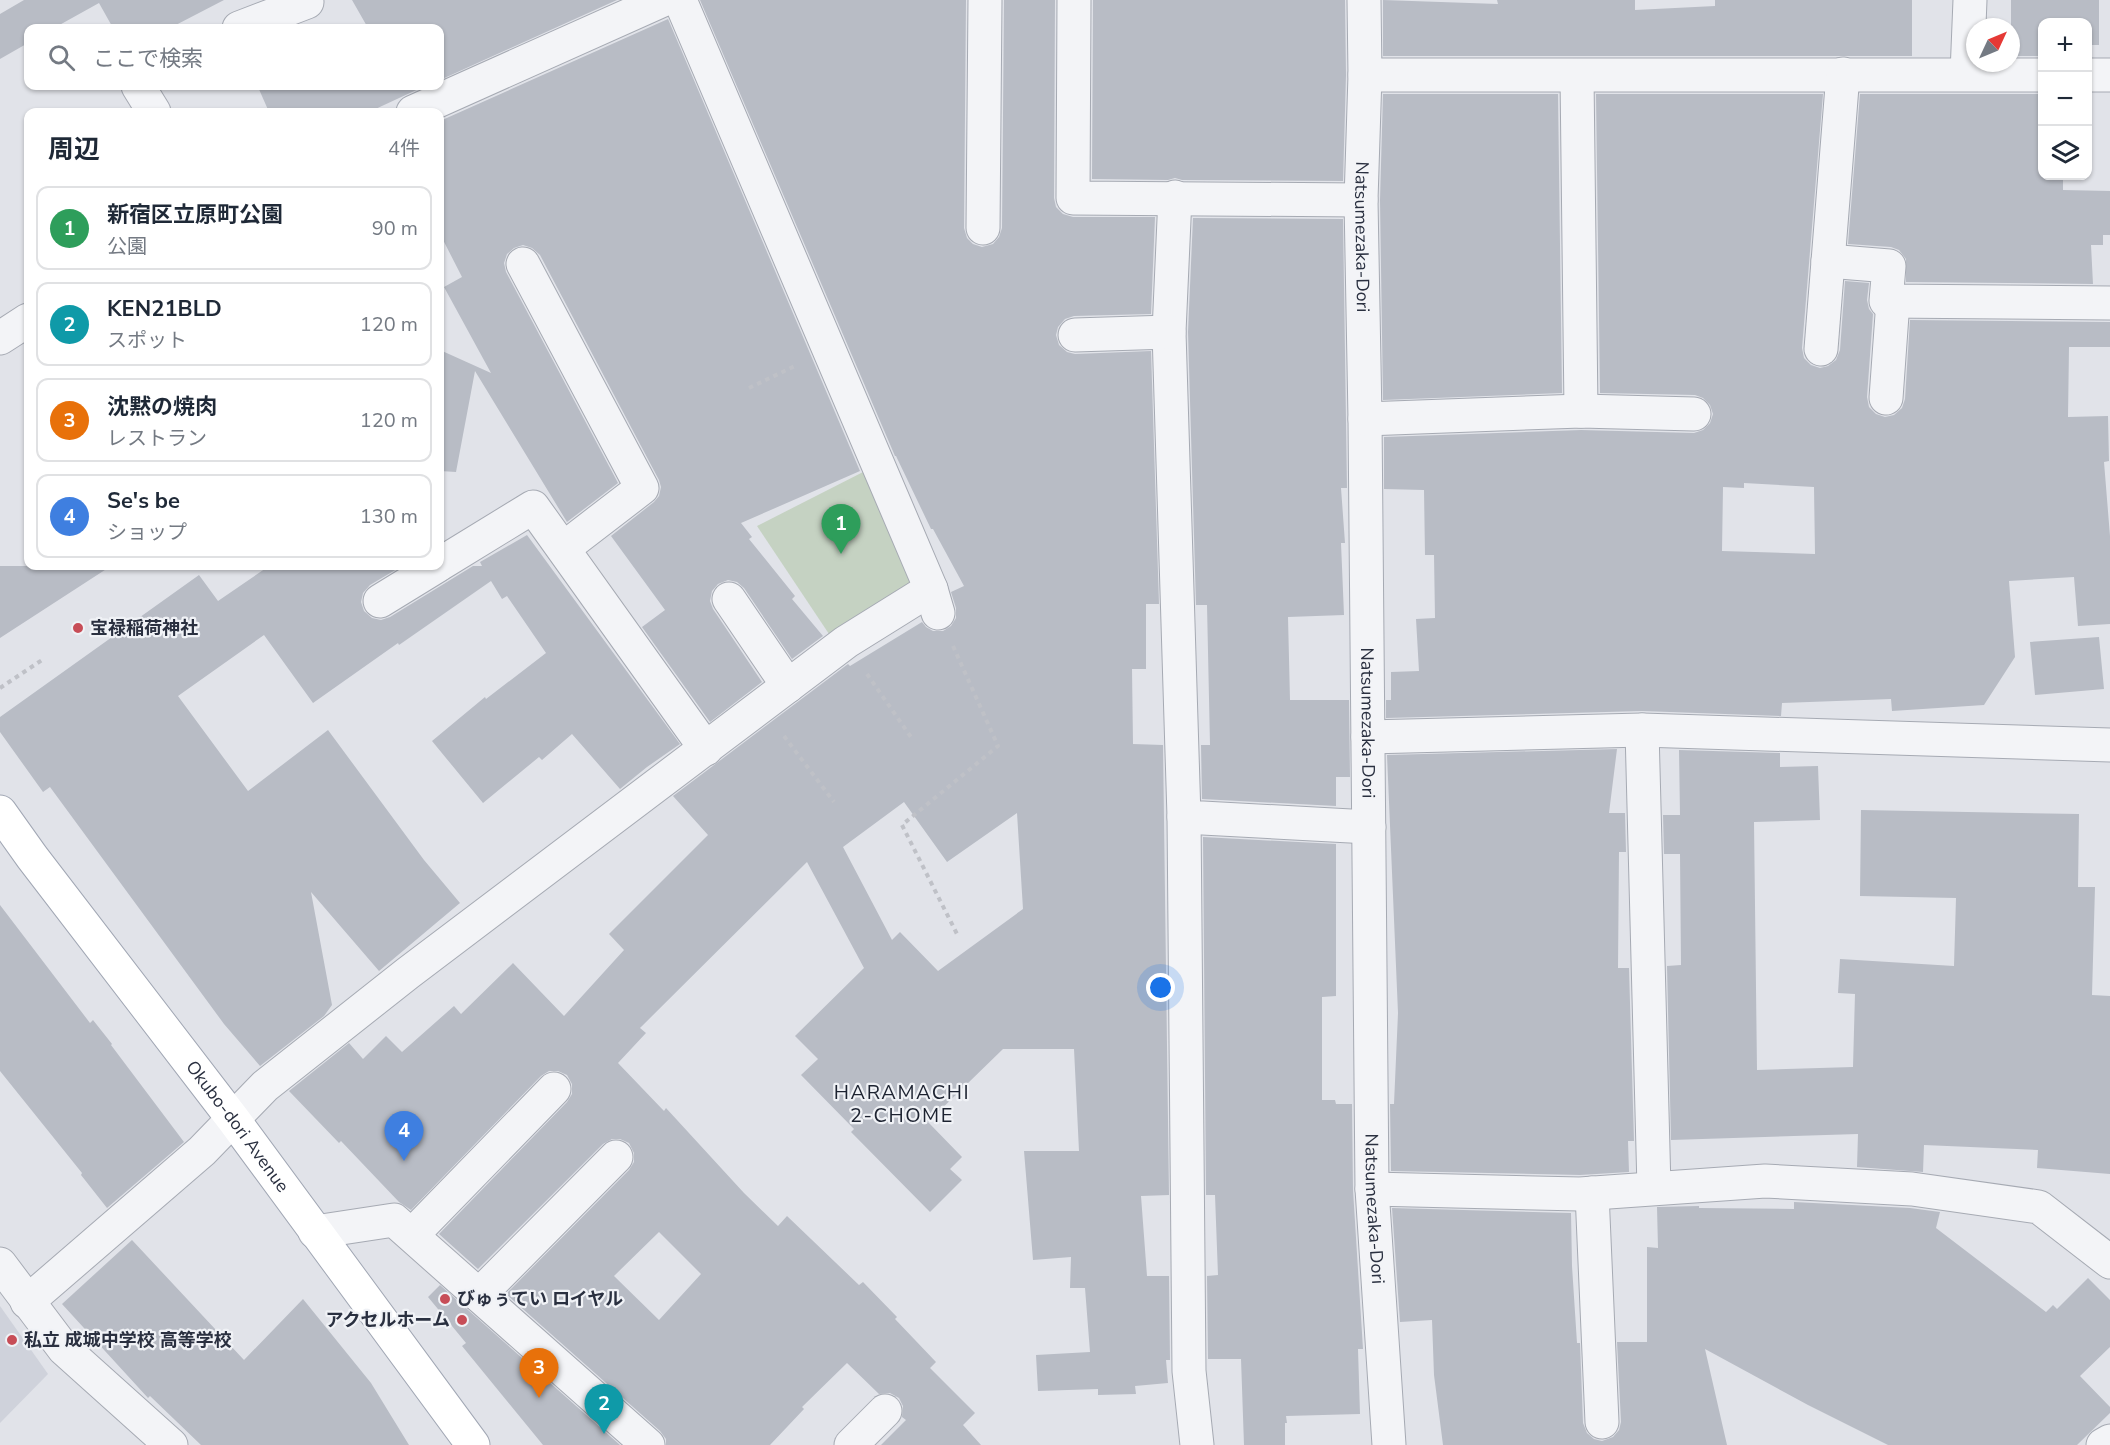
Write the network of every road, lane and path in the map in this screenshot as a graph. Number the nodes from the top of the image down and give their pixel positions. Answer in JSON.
{"nodes":[{"id":1,"x":663,"y":0,"type":"edge"},
{"id":2,"x":680,"y":0,"type":"edge"},
{"id":3,"x":985,"y":0,"type":"edge"},
{"id":4,"x":1074,"y":0,"type":"edge"},
{"id":5,"x":1364,"y":0,"type":"edge"},
{"id":6,"x":1970,"y":0,"type":"edge"},
{"id":7,"x":307,"y":2,"type":"dead end"},
{"id":8,"x":249,"y":24,"type":"edge"},
{"id":9,"x":1843,"y":74,"type":"junction"},
{"id":10,"x":1967,"y":74,"type":"junction"},
{"id":11,"x":1365,"y":75,"type":"junction"},
{"id":12,"x":2038,"y":75,"type":"edge"},
{"id":13,"x":2092,"y":75,"type":"edge"},
{"id":14,"x":2110,"y":75,"type":"edge"},
{"id":15,"x":1577,"y":76,"type":"junction"},
{"id":16,"x":140,"y":90,"type":"edge"},
{"id":17,"x":152,"y":108,"type":"edge"},
{"id":18,"x":422,"y":108,"type":"edge"},
{"id":19,"x":1175,"y":197,"type":"junction"},
{"id":20,"x":1360,"y":200,"type":"junction"},
{"id":21,"x":983,"y":228,"type":"dead end"},
{"id":22,"x":1828,"y":261,"type":"junction"},
{"id":23,"x":523,"y":264,"type":"dead end"},
{"id":24,"x":1893,"y":301,"type":"junction"},
{"id":25,"x":2110,"y":303,"type":"edge"},
{"id":26,"x":24,"y":323,"type":"edge"},
{"id":27,"x":1169,"y":332,"type":"junction"},
{"id":28,"x":1075,"y":335,"type":"dead end"},
{"id":29,"x":0,"y":338,"type":"edge"},
{"id":30,"x":1821,"y":349,"type":"dead end"},
{"id":31,"x":801,"y":362,"type":"dead end"},
{"id":32,"x":749,"y":388,"type":"dead end"},
{"id":33,"x":1886,"y":398,"type":"dead end"},
{"id":34,"x":1581,"y":411,"type":"junction"},
{"id":35,"x":1694,"y":414,"type":"dead end"},
{"id":36,"x":1365,"y":419,"type":"junction"},
{"id":37,"x":564,"y":548,"type":"junction"},
{"id":38,"x":444,"y":561,"type":"edge"},
{"id":39,"x":430,"y":570,"type":"edge"},
{"id":40,"x":729,"y":599,"type":"dead end"},
{"id":41,"x":380,"y":601,"type":"dead end"},
{"id":42,"x":935,"y":601,"type":"junction"},
{"id":43,"x":42,"y":660,"type":"dead end"},
{"id":44,"x":861,"y":665,"type":"dead end"},
{"id":45,"x":788,"y":686,"type":"junction"},
{"id":46,"x":0,"y":688,"type":"edge"},
{"id":47,"x":780,"y":730,"type":"dead end"},
{"id":48,"x":1642,"y":730,"type":"junction"},
{"id":49,"x":1368,"y":737,"type":"junction"},
{"id":50,"x":913,"y":740,"type":"dead end"},
{"id":51,"x":2110,"y":745,"type":"edge"},
{"id":52,"x":706,"y":749,"type":"junction"},
{"id":53,"x":834,"y":802,"type":"dead end"},
{"id":54,"x":0,"y":812,"type":"edge"},
{"id":55,"x":1184,"y":817,"type":"junction"},
{"id":56,"x":1369,"y":827,"type":"junction"},
{"id":57,"x":958,"y":936,"type":"dead end"},
{"id":58,"x":554,"y":1089,"type":"dead end"},
{"id":59,"x":233,"y":1119,"type":"junction"},
{"id":60,"x":616,"y":1157,"type":"dead end"},
{"id":61,"x":1654,"y":1188,"type":"junction"},
{"id":62,"x":1372,"y":1189,"type":"junction"},
{"id":63,"x":1592,"y":1193,"type":"junction"},
{"id":64,"x":315,"y":1232,"type":"junction"},
{"id":65,"x":412,"y":1236,"type":"junction"},
{"id":66,"x":2110,"y":1262,"type":"edge"},
{"id":67,"x":0,"y":1264,"type":"edge"},
{"id":68,"x":479,"y":1295,"type":"junction"},
{"id":69,"x":27,"y":1302,"type":"junction"},
{"id":70,"x":885,"y":1411,"type":"dead end"},
{"id":71,"x":1602,"y":1422,"type":"dead end"},
{"id":72,"x":2110,"y":1441,"type":"edge"},
{"id":73,"x":171,"y":1445,"type":"edge"},
{"id":74,"x":473,"y":1445,"type":"edge"},
{"id":75,"x":648,"y":1445,"type":"edge"},
{"id":76,"x":851,"y":1445,"type":"edge"},
{"id":77,"x":1197,"y":1445,"type":"edge"},
{"id":78,"x":1389,"y":1445,"type":"edge"},
{"id":79,"x":2103,"y":1445,"type":"edge"}],
"edges":[{"from":1,"to":18,"type":"street"},
{"from":2,"to":42,"type":"street"},
{"from":3,"to":21,"type":"street"},
{"from":4,"to":19,"type":"street"},
{"from":5,"to":11,"type":"street","name":"Natsumezaka-Dori"},
{"from":6,"to":10,"type":"street"},
{"from":7,"to":8,"type":"street"},
{"from":9,"to":10,"type":"street"},
{"from":9,"to":15,"type":"street"},
{"from":9,"to":22,"type":"street"},
{"from":10,"to":12,"type":"street"},
{"from":11,"to":15,"type":"street"},
{"from":11,"to":20,"type":"street","name":"Natsumezaka-Dori"},
{"from":13,"to":14,"type":"street"},
{"from":15,"to":34,"type":"street"},
{"from":16,"to":17,"type":"street"},
{"from":19,"to":20,"type":"street"},
{"from":19,"to":27,"type":"street"},
{"from":20,"to":36,"type":"street","name":"Natsumezaka-Dori"},
{"from":22,"to":24,"type":"street"},
{"from":22,"to":30,"type":"street"},
{"from":23,"to":37,"type":"street"},
{"from":24,"to":25,"type":"street"},
{"from":24,"to":33,"type":"street"},
{"from":26,"to":29,"type":"street"},
{"from":27,"to":28,"type":"street"},
{"from":27,"to":55,"type":"street"},
{"from":31,"to":32,"type":"path"},
{"from":34,"to":35,"type":"street"},
{"from":34,"to":36,"type":"street"},
{"from":36,"to":49,"type":"street","name":"Natsumezaka-Dori"},
{"from":37,"to":38,"type":"street"},
{"from":37,"to":52,"type":"street"},
{"from":39,"to":41,"type":"street"},
{"from":40,"to":45,"type":"street"},
{"from":42,"to":45,"type":"street"},
{"from":42,"to":57,"type":"path"},
{"from":43,"to":46,"type":"path"},
{"from":44,"to":50,"type":"path"},
{"from":45,"to":52,"type":"street"},
{"from":47,"to":53,"type":"path"},
{"from":48,"to":49,"type":"street"},
{"from":48,"to":51,"type":"street"},
{"from":48,"to":61,"type":"street"},
{"from":49,"to":56,"type":"street","name":"Natsumezaka-Dori"},
{"from":52,"to":59,"type":"street"},
{"from":54,"to":59,"type":"main road","name":"Okubo-dori Avenue"},
{"from":55,"to":56,"type":"street"},
{"from":55,"to":77,"type":"street"},
{"from":56,"to":62,"type":"street","name":"Natsumezaka-Dori"},
{"from":58,"to":65,"type":"street"},
{"from":59,"to":64,"type":"main road","name":"Okubo-dori Avenue"},
{"from":59,"to":69,"type":"street"},
{"from":60,"to":68,"type":"street"},
{"from":61,"to":63,"type":"street"},
{"from":61,"to":66,"type":"street"},
{"from":62,"to":63,"type":"street"},
{"from":62,"to":78,"type":"street","name":"Natsumezaka-Dori"},
{"from":63,"to":71,"type":"street"},
{"from":64,"to":65,"type":"street"},
{"from":64,"to":74,"type":"main road","name":"Okubo-dori Avenue"},
{"from":65,"to":68,"type":"street"},
{"from":67,"to":69,"type":"street"},
{"from":68,"to":75,"type":"street"},
{"from":69,"to":73,"type":"street"},
{"from":70,"to":76,"type":"street"},
{"from":72,"to":79,"type":"street"}]}
